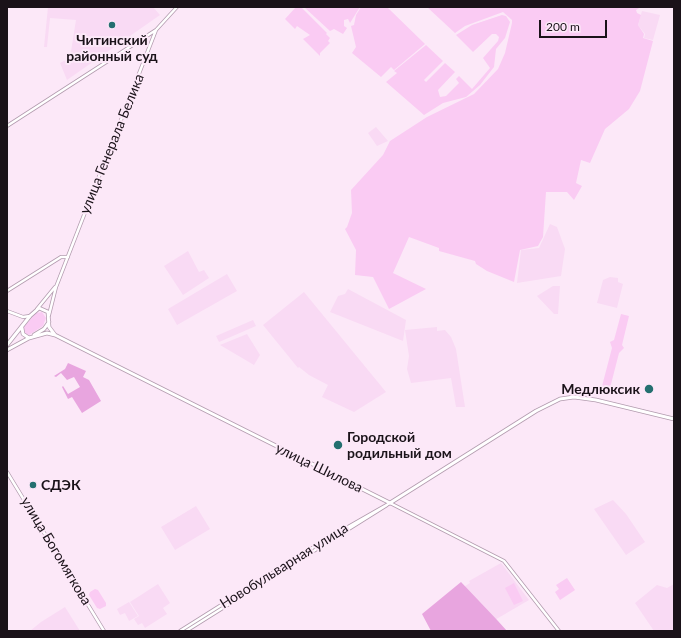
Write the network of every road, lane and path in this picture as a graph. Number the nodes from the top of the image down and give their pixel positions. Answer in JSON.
{"nodes":[{"id":1,"x":177,"y":7,"type":"edge"},
{"id":2,"x":156,"y":30,"type":"junction"},
{"id":3,"x":7,"y":126,"type":"edge"},
{"id":4,"x":68,"y":257,"type":"junction"},
{"id":5,"x":56,"y":287,"type":"junction"},
{"id":6,"x":7,"y":291,"type":"edge"},
{"id":7,"x":36,"y":310,"type":"junction"},
{"id":8,"x":7,"y":311,"type":"edge"},
{"id":9,"x":49,"y":315,"type":"junction"},
{"id":10,"x":18,"y":316,"type":"junction"},
{"id":11,"x":30,"y":316,"type":"junction"},
{"id":12,"x":49,"y":322,"type":"junction"},
{"id":13,"x":24,"y":324,"type":"junction"},
{"id":14,"x":22,"y":328,"type":"junction"},
{"id":15,"x":55,"y":335,"type":"junction"},
{"id":16,"x":29,"y":338,"type":"junction"},
{"id":17,"x":7,"y":345,"type":"edge"},
{"id":18,"x":7,"y":350,"type":"edge"},
{"id":19,"x":674,"y":419,"type":"edge"},
{"id":20,"x":7,"y":472,"type":"edge"},
{"id":21,"x":390,"y":503,"type":"junction"},
{"id":22,"x":104,"y":631,"type":"edge"},
{"id":23,"x":180,"y":631,"type":"edge"},
{"id":24,"x":186,"y":631,"type":"edge"},
{"id":25,"x":559,"y":631,"type":"edge"}],
"edges":[{"from":1,"to":2,"type":"main road","name":"улица Генерала Белика"},
{"from":2,"to":3,"type":"main road"},
{"from":2,"to":4,"type":"main road","name":"улица Генерала Белика"},
{"from":4,"to":5,"type":"main road","name":"улица Генерала Белика"},
{"from":4,"to":6,"type":"main road"},
{"from":5,"to":7,"type":"main road"},
{"from":5,"to":9,"type":"main road"},
{"from":7,"to":9,"type":"main road"},
{"from":7,"to":11,"type":"main road"},
{"from":8,"to":10,"type":"main road"},
{"from":9,"to":12,"type":"main road"},
{"from":10,"to":11,"type":"main road"},
{"from":10,"to":13,"type":"main road"},
{"from":11,"to":13,"type":"main road"},
{"from":12,"to":15,"type":"main road"},
{"from":12,"to":16,"type":"main road"},
{"from":13,"to":14,"type":"main road"},
{"from":14,"to":16,"type":"main road"},
{"from":14,"to":17,"type":"main road"},
{"from":15,"to":16,"type":"main road"},
{"from":15,"to":21,"type":"main road","name":"улица Шилова"},
{"from":16,"to":18,"type":"main road"},
{"from":19,"to":21,"type":"main road","name":"Новобульварная улица"},
{"from":20,"to":22,"type":"main road","name":"улица Богомягкова"},
{"from":21,"to":23,"type":"main road","name":"Новобульварная улица"},
{"from":21,"to":24,"type":"main road","name":"Новобульварная улица"},
{"from":21,"to":25,"type":"main road","name":"улица Шилова"}]}
